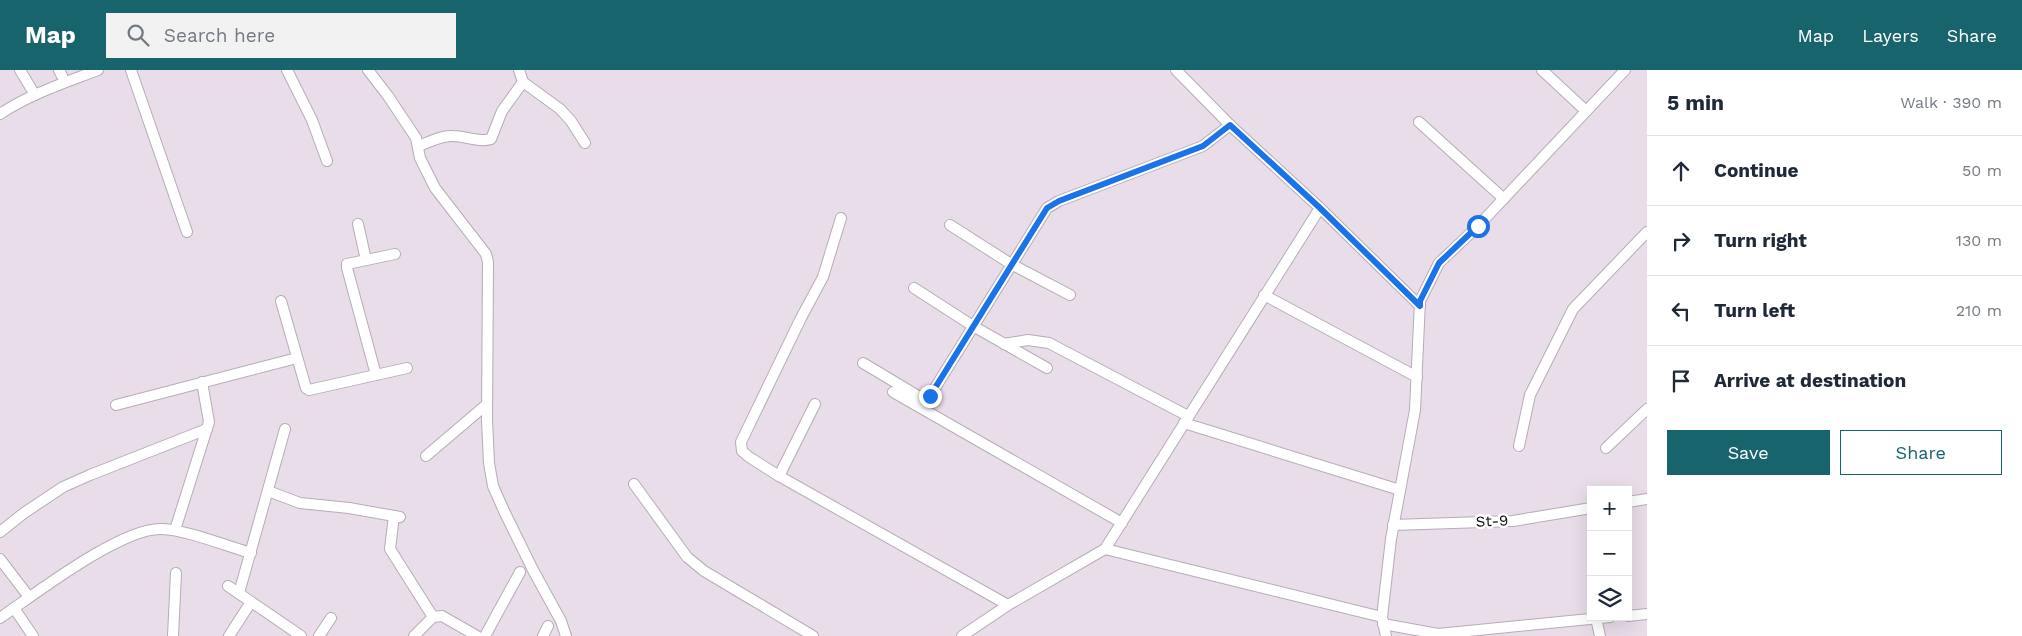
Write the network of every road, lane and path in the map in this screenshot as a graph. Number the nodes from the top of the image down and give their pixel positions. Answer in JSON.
{"nodes":[{"id":1,"x":20,"y":70,"type":"edge"},
{"id":2,"x":59,"y":70,"type":"edge"},
{"id":3,"x":98,"y":70,"type":"edge"},
{"id":4,"x":130,"y":70,"type":"edge"},
{"id":5,"x":287,"y":70,"type":"edge"},
{"id":6,"x":368,"y":70,"type":"edge"},
{"id":7,"x":519,"y":70,"type":"edge"},
{"id":8,"x":1176,"y":70,"type":"edge"},
{"id":9,"x":1542,"y":70,"type":"edge"},
{"id":10,"x":1625,"y":70,"type":"edge"},
{"id":11,"x":66,"y":82,"type":"junction"},
{"id":12,"x":523,"y":82,"type":"junction"},
{"id":13,"x":34,"y":95,"type":"junction"},
{"id":14,"x":1586,"y":111,"type":"junction"},
{"id":15,"x":0,"y":114,"type":"edge"},
{"id":16,"x":1419,"y":122,"type":"dead end"},
{"id":17,"x":1230,"y":125,"type":"junction"},
{"id":18,"x":585,"y":143,"type":"dead end"},
{"id":19,"x":418,"y":146,"type":"junction"},
{"id":20,"x":326,"y":160,"type":"dead end"},
{"id":21,"x":1504,"y":199,"type":"junction"},
{"id":22,"x":1320,"y":208,"type":"junction"},
{"id":23,"x":841,"y":218,"type":"dead end"},
{"id":24,"x":358,"y":224,"type":"dead end"},
{"id":25,"x":950,"y":225,"type":"dead end"},
{"id":26,"x":187,"y":232,"type":"dead end"},
{"id":27,"x":1647,"y":232,"type":"edge"},
{"id":28,"x":396,"y":254,"type":"dead end"},
{"id":29,"x":366,"y":260,"type":"junction"},
{"id":30,"x":1011,"y":264,"type":"junction"},
{"id":31,"x":914,"y":288,"type":"dead end"},
{"id":32,"x":1070,"y":295,"type":"dead end"},
{"id":33,"x":1264,"y":295,"type":"junction"},
{"id":34,"x":282,"y":301,"type":"dead end"},
{"id":35,"x":1420,"y":306,"type":"junction"},
{"id":36,"x":973,"y":326,"type":"junction"},
{"id":37,"x":1004,"y":344,"type":"junction"},
{"id":38,"x":297,"y":358,"type":"junction"},
{"id":39,"x":863,"y":362,"type":"dead end"},
{"id":40,"x":407,"y":368,"type":"dead end"},
{"id":41,"x":1047,"y":368,"type":"dead end"},
{"id":42,"x":376,"y":375,"type":"junction"},
{"id":43,"x":1417,"y":377,"type":"junction"},
{"id":44,"x":202,"y":382,"type":"junction"},
{"id":45,"x":893,"y":392,"type":"dead end"},
{"id":46,"x":928,"y":402,"type":"junction"},
{"id":47,"x":486,"y":404,"type":"junction"},
{"id":48,"x":815,"y":404,"type":"dead end"},
{"id":49,"x":116,"y":406,"type":"dead end"},
{"id":50,"x":1647,"y":409,"type":"edge"},
{"id":51,"x":937,"y":418,"type":"junction"},
{"id":52,"x":1186,"y":420,"type":"junction"},
{"id":53,"x":207,"y":429,"type":"junction"},
{"id":54,"x":285,"y":429,"type":"dead end"},
{"id":55,"x":1519,"y":446,"type":"dead end"},
{"id":56,"x":1606,"y":448,"type":"dead end"},
{"id":57,"x":426,"y":456,"type":"dead end"},
{"id":58,"x":780,"y":476,"type":"junction"},
{"id":59,"x":634,"y":484,"type":"dead end"},
{"id":60,"x":1400,"y":490,"type":"junction"},
{"id":61,"x":268,"y":491,"type":"junction"},
{"id":62,"x":1647,"y":499,"type":"edge"},
{"id":63,"x":1632,"y":501,"type":"edge"},
{"id":64,"x":1587,"y":509,"type":"edge"},
{"id":65,"x":1122,"y":523,"type":"junction"},
{"id":66,"x":1393,"y":525,"type":"junction"},
{"id":67,"x":175,"y":530,"type":"junction"},
{"id":68,"x":0,"y":532,"type":"edge"},
{"id":69,"x":1105,"y":549,"type":"junction"},
{"id":70,"x":251,"y":553,"type":"junction"},
{"id":71,"x":0,"y":559,"type":"edge"},
{"id":72,"x":520,"y":572,"type":"dead end"},
{"id":73,"x":176,"y":573,"type":"dead end"},
{"id":74,"x":228,"y":586,"type":"dead end"},
{"id":75,"x":239,"y":593,"type":"junction"},
{"id":76,"x":29,"y":598,"type":"junction"},
{"id":77,"x":251,"y":602,"type":"junction"},
{"id":78,"x":1008,"y":605,"type":"junction"},
{"id":79,"x":14,"y":608,"type":"junction"},
{"id":80,"x":1647,"y":614,"type":"edge"},
{"id":81,"x":1632,"y":616,"type":"edge"},
{"id":82,"x":433,"y":617,"type":"junction"},
{"id":83,"x":0,"y":618,"type":"edge"},
{"id":84,"x":331,"y":618,"type":"dead end"},
{"id":85,"x":1587,"y":619,"type":"edge"},
{"id":86,"x":1382,"y":620,"type":"junction"},
{"id":87,"x":1597,"y":621,"type":"edge"},
{"id":88,"x":548,"y":626,"type":"dead end"},
{"id":89,"x":1500,"y":632,"type":"edge"},
{"id":90,"x":33,"y":636,"type":"edge"},
{"id":91,"x":173,"y":636,"type":"edge"},
{"id":92,"x":229,"y":636,"type":"edge"},
{"id":93,"x":301,"y":636,"type":"edge"},
{"id":94,"x":319,"y":636,"type":"edge"},
{"id":95,"x":414,"y":636,"type":"edge"},
{"id":96,"x":477,"y":636,"type":"edge"},
{"id":97,"x":485,"y":636,"type":"edge"},
{"id":98,"x":543,"y":636,"type":"edge"},
{"id":99,"x":566,"y":636,"type":"edge"},
{"id":100,"x":813,"y":636,"type":"edge"},
{"id":101,"x":962,"y":636,"type":"edge"},
{"id":102,"x":1386,"y":636,"type":"edge"},
{"id":103,"x":1600,"y":636,"type":"edge"}],
"edges":[{"from":1,"to":13,"type":"street"},
{"from":2,"to":11,"type":"street"},
{"from":3,"to":11,"type":"street"},
{"from":4,"to":26,"type":"street"},
{"from":5,"to":20,"type":"street"},
{"from":6,"to":19,"type":"street"},
{"from":7,"to":12,"type":"street"},
{"from":8,"to":17,"type":"street"},
{"from":9,"to":14,"type":"street"},
{"from":10,"to":14,"type":"street"},
{"from":11,"to":13,"type":"street"},
{"from":12,"to":18,"type":"street"},
{"from":12,"to":19,"type":"street"},
{"from":13,"to":15,"type":"street"},
{"from":14,"to":21,"type":"street"},
{"from":16,"to":21,"type":"street"},
{"from":17,"to":22,"type":"street"},
{"from":17,"to":30,"type":"street"},
{"from":19,"to":47,"type":"street"},
{"from":21,"to":35,"type":"street"},
{"from":22,"to":33,"type":"street"},
{"from":22,"to":35,"type":"street"},
{"from":23,"to":58,"type":"street"},
{"from":24,"to":29,"type":"street"},
{"from":25,"to":30,"type":"street"},
{"from":27,"to":55,"type":"street"},
{"from":28,"to":29,"type":"street"},
{"from":29,"to":42,"type":"street"},
{"from":30,"to":32,"type":"street"},
{"from":30,"to":36,"type":"street"},
{"from":31,"to":36,"type":"street"},
{"from":33,"to":43,"type":"street"},
{"from":33,"to":52,"type":"street"},
{"from":34,"to":38,"type":"street"},
{"from":35,"to":43,"type":"street"},
{"from":36,"to":37,"type":"street"},
{"from":36,"to":46,"type":"street"},
{"from":37,"to":41,"type":"street"},
{"from":37,"to":52,"type":"street"},
{"from":38,"to":42,"type":"street"},
{"from":38,"to":44,"type":"street"},
{"from":39,"to":46,"type":"street"},
{"from":40,"to":42,"type":"street"},
{"from":43,"to":60,"type":"street"},
{"from":44,"to":49,"type":"street"},
{"from":44,"to":53,"type":"street"},
{"from":45,"to":51,"type":"street"},
{"from":46,"to":51,"type":"street"},
{"from":47,"to":57,"type":"street"},
{"from":47,"to":99,"type":"street"},
{"from":48,"to":58,"type":"street"},
{"from":50,"to":56,"type":"street"},
{"from":51,"to":65,"type":"street"},
{"from":52,"to":60,"type":"street"},
{"from":52,"to":65,"type":"street"},
{"from":53,"to":67,"type":"street"},
{"from":53,"to":68,"type":"street"},
{"from":54,"to":61,"type":"street"},
{"from":58,"to":78,"type":"street"},
{"from":59,"to":100,"type":"street"},
{"from":60,"to":66,"type":"street"},
{"from":61,"to":70,"type":"street"},
{"from":61,"to":82,"type":"street"},
{"from":62,"to":63,"type":"street"},
{"from":64,"to":66,"type":"street","name":"St-9"},
{"from":65,"to":69,"type":"street"},
{"from":66,"to":86,"type":"street"},
{"from":67,"to":70,"type":"street"},
{"from":67,"to":76,"type":"street"},
{"from":69,"to":78,"type":"street"},
{"from":69,"to":86,"type":"street"},
{"from":70,"to":75,"type":"street"},
{"from":71,"to":76,"type":"street"},
{"from":72,"to":97,"type":"street"},
{"from":73,"to":91,"type":"street"},
{"from":74,"to":75,"type":"street"},
{"from":75,"to":77,"type":"street"},
{"from":76,"to":79,"type":"street"},
{"from":77,"to":92,"type":"street"},
{"from":77,"to":93,"type":"street"},
{"from":78,"to":101,"type":"street"},
{"from":79,"to":83,"type":"street"},
{"from":79,"to":90,"type":"street"},
{"from":80,"to":81,"type":"street"},
{"from":82,"to":95,"type":"street"},
{"from":82,"to":96,"type":"street"},
{"from":84,"to":94,"type":"street"},
{"from":85,"to":89,"type":"street"},
{"from":86,"to":89,"type":"street"},
{"from":86,"to":102,"type":"street"},
{"from":87,"to":103,"type":"street"},
{"from":88,"to":98,"type":"street"}]}
